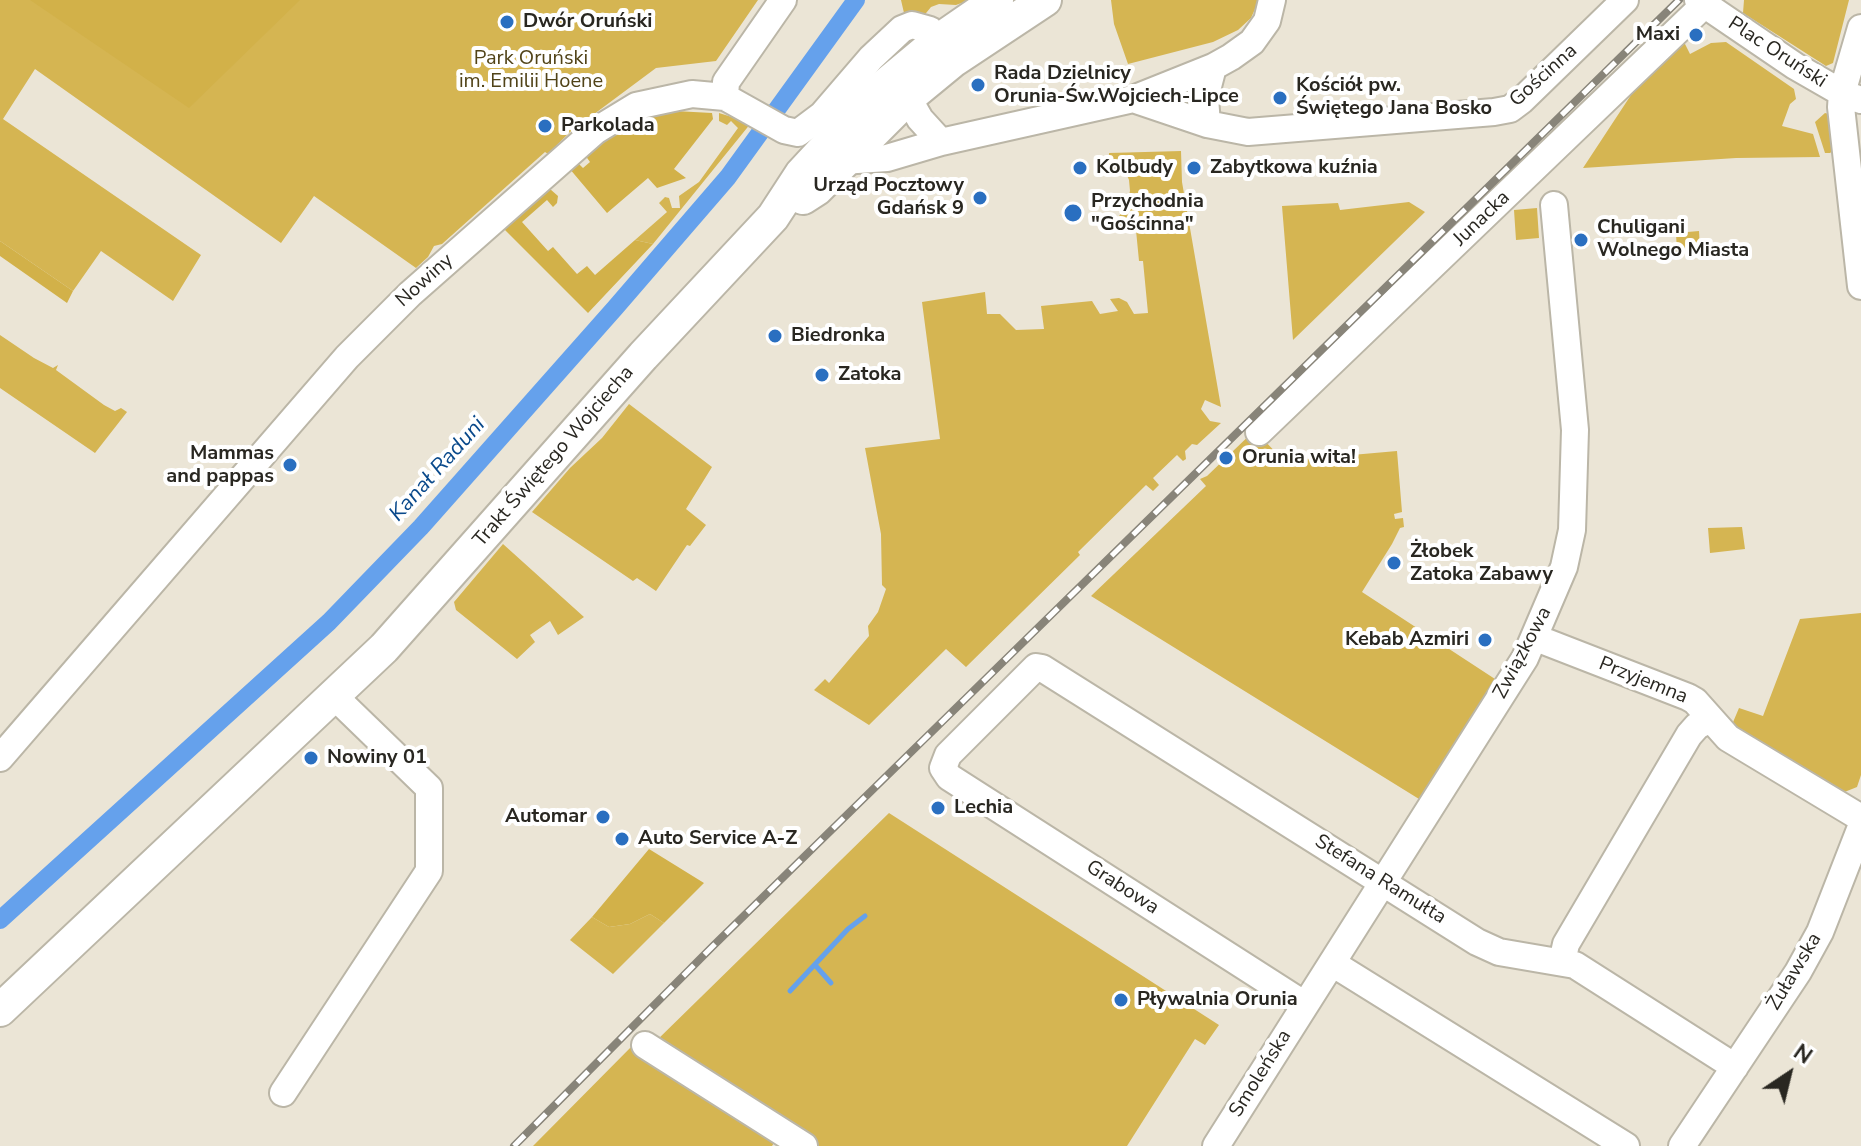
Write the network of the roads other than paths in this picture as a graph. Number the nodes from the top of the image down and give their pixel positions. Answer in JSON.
{"nodes":[{"id":1,"x":783,"y":0,"type":"edge"},
{"id":2,"x":997,"y":0,"type":"edge"},
{"id":3,"x":1045,"y":0,"type":"edge"},
{"id":4,"x":1272,"y":0,"type":"edge"},
{"id":5,"x":1625,"y":0,"type":"edge"},
{"id":6,"x":1701,"y":2,"type":"edge"},
{"id":7,"x":1861,"y":28,"type":"edge"},
{"id":8,"x":946,"y":50,"type":"junction"},
{"id":9,"x":1213,"y":67,"type":"junction"},
{"id":10,"x":1851,"y":96,"type":"edge"},
{"id":11,"x":725,"y":97,"type":"junction"},
{"id":12,"x":908,"y":98,"type":"junction"},
{"id":13,"x":1133,"y":99,"type":"junction"},
{"id":14,"x":1207,"y":124,"type":"junction"},
{"id":15,"x":941,"y":142,"type":"junction"},
{"id":16,"x":849,"y":144,"type":"junction"},
{"id":17,"x":1554,"y":205,"type":"dead end"},
{"id":18,"x":1861,"y":286,"type":"edge"},
{"id":19,"x":1259,"y":432,"type":"dead end"},
{"id":20,"x":1536,"y":638,"type":"junction"},
{"id":21,"x":334,"y":696,"type":"junction"},
{"id":22,"x":1710,"y":719,"type":"junction"},
{"id":23,"x":0,"y":758,"type":"edge"},
{"id":24,"x":943,"y":768,"type":"joint"},
{"id":25,"x":1861,"y":818,"type":"edge"},
{"id":26,"x":1861,"y":827,"type":"edge"},
{"id":27,"x":1385,"y":882,"type":"junction"},
{"id":28,"x":1562,"y":962,"type":"junction"},
{"id":29,"x":1332,"y":963,"type":"junction"},
{"id":30,"x":1305,"y":1005,"type":"junction"},
{"id":31,"x":0,"y":1010,"type":"edge"},
{"id":32,"x":645,"y":1045,"type":"dead end"},
{"id":33,"x":1735,"y":1067,"type":"junction"},
{"id":34,"x":283,"y":1093,"type":"dead end"},
{"id":35,"x":804,"y":1146,"type":"edge"},
{"id":36,"x":1216,"y":1146,"type":"edge"},
{"id":37,"x":1626,"y":1146,"type":"edge"},
{"id":38,"x":1682,"y":1146,"type":"edge"}],
"edges":[{"from":1,"to":11,"type":"street"},
{"from":2,"to":8,"type":"main road","name":"Trakt Świętego Wojciecha"},
{"from":3,"to":8,"type":"main road","name":"Trakt Świętego Wojciecha"},
{"from":4,"to":9,"type":"street"},
{"from":5,"to":14,"type":"street","name":"Gościnna"},
{"from":6,"to":10,"type":"street","name":"Plac Oruński"},
{"from":6,"to":19,"type":"street","name":"Junacka"},
{"from":7,"to":10,"type":"street","name":"Plac Oruński"},
{"from":8,"to":11,"type":"street","name":"Nowiny"},
{"from":8,"to":12,"type":"main road","name":"Trakt Świętego Wojciecha"},
{"from":8,"to":16,"type":"main road","name":"Trakt Świętego Wojciecha"},
{"from":9,"to":13,"type":"street"},
{"from":9,"to":14,"type":"street"},
{"from":10,"to":18,"type":"street"},
{"from":11,"to":23,"type":"street","name":"Nowiny"},
{"from":12,"to":15,"type":"street"},
{"from":12,"to":16,"type":"main road","name":"Trakt Świętego Wojciecha"},
{"from":13,"to":14,"type":"street","name":"Gościnna"},
{"from":13,"to":15,"type":"street"},
{"from":15,"to":16,"type":"street"},
{"from":16,"to":21,"type":"main road","name":"Trakt Świętego Wojciecha"},
{"from":17,"to":20,"type":"street","name":"Związkowa"},
{"from":20,"to":22,"type":"street","name":"Przyjemna"},
{"from":20,"to":27,"type":"street","name":"Związkowa"},
{"from":21,"to":31,"type":"main road","name":"Trakt Świętego Wojciecha"},
{"from":21,"to":34,"type":"street"},
{"from":22,"to":25,"type":"street","name":"Przyjemna"},
{"from":22,"to":28,"type":"street"},
{"from":24,"to":27,"type":"street","name":"Stefana Ramułta"},
{"from":24,"to":30,"type":"street","name":"Grabowa"},
{"from":26,"to":33,"type":"street","name":"Żuławska"},
{"from":27,"to":28,"type":"street","name":"Stefana Ramułta"},
{"from":27,"to":29,"type":"street","name":"Smoleńska"},
{"from":28,"to":33,"type":"street","name":"Stefana Ramułta"},
{"from":29,"to":30,"type":"street","name":"Smoleńska"},
{"from":29,"to":37,"type":"street"},
{"from":30,"to":36,"type":"street","name":"Smoleńska"},
{"from":32,"to":35,"type":"street"},
{"from":33,"to":38,"type":"street","name":"Żuławska"}]}
